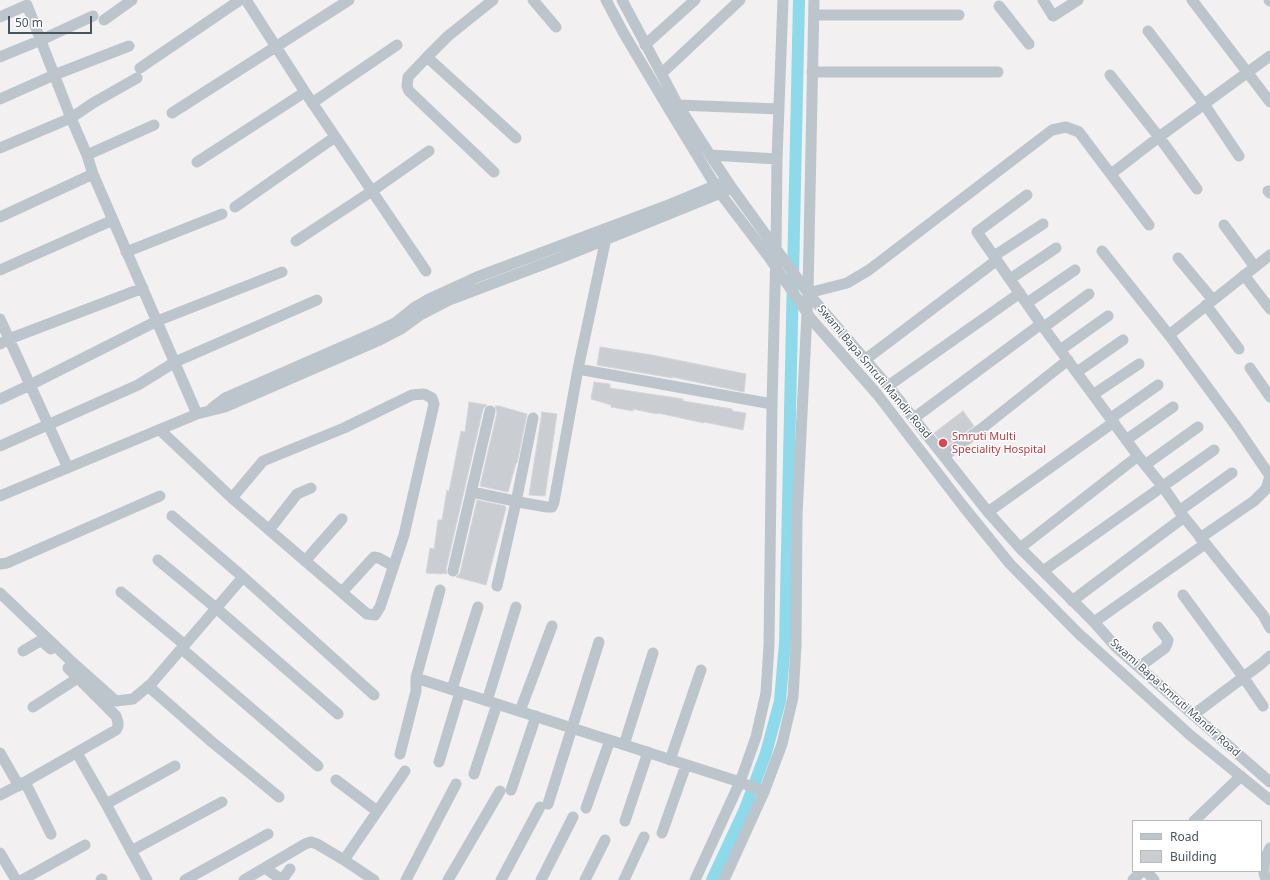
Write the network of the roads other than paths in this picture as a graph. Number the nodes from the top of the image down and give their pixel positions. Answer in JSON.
{"nodes":[{"id":1,"x":132,"y":0,"type":"edge"},
{"id":2,"x":240,"y":0,"type":"edge"},
{"id":3,"x":246,"y":0,"type":"edge"},
{"id":4,"x":349,"y":0,"type":"edge"},
{"id":5,"x":493,"y":0,"type":"edge"},
{"id":6,"x":533,"y":0,"type":"edge"},
{"id":7,"x":606,"y":0,"type":"edge"},
{"id":8,"x":622,"y":0,"type":"edge"},
{"id":9,"x":695,"y":0,"type":"edge"},
{"id":10,"x":740,"y":0,"type":"edge"},
{"id":11,"x":783,"y":0,"type":"edge"},
{"id":12,"x":814,"y":0,"type":"edge"},
{"id":13,"x":1043,"y":0,"type":"edge"},
{"id":14,"x":1078,"y":0,"type":"edge"},
{"id":15,"x":1192,"y":0,"type":"edge"},
{"id":16,"x":1001,"y":2,"type":"edge"},
{"id":17,"x":814,"y":15,"type":"junction"},
{"id":18,"x":959,"y":15,"type":"dead end"},
{"id":19,"x":93,"y":16,"type":"dead end"},
{"id":20,"x":0,"y":17,"type":"edge"},
{"id":21,"x":104,"y":20,"type":"dead end"},
{"id":22,"x":556,"y":27,"type":"dead end"},
{"id":23,"x":1148,"y":31,"type":"dead end"},
{"id":24,"x":41,"y":40,"type":"junction"},
{"id":25,"x":1029,"y":44,"type":"dead end"},
{"id":26,"x":397,"y":45,"type":"dead end"},
{"id":27,"x":646,"y":45,"type":"junction"},
{"id":28,"x":129,"y":46,"type":"dead end"},
{"id":29,"x":276,"y":47,"type":"junction"},
{"id":30,"x":1270,"y":56,"type":"edge"},
{"id":31,"x":0,"y":57,"type":"edge"},
{"id":32,"x":427,"y":57,"type":"junction"},
{"id":33,"x":812,"y":72,"type":"junction"},
{"id":34,"x":998,"y":72,"type":"dead end"},
{"id":35,"x":1247,"y":72,"type":"junction"},
{"id":36,"x":662,"y":74,"type":"junction"},
{"id":37,"x":54,"y":75,"type":"junction"},
{"id":38,"x":1110,"y":75,"type":"dead end"},
{"id":39,"x":305,"y":92,"type":"junction"},
{"id":40,"x":0,"y":99,"type":"edge"},
{"id":41,"x":1270,"y":102,"type":"edge"},
{"id":42,"x":312,"y":103,"type":"junction"},
{"id":43,"x":1204,"y":104,"type":"junction"},
{"id":44,"x":678,"y":105,"type":"junction"},
{"id":45,"x":779,"y":108,"type":"junction"},
{"id":46,"x":172,"y":113,"type":"dead end"},
{"id":47,"x":71,"y":118,"type":"junction"},
{"id":48,"x":154,"y":125,"type":"dead end"},
{"id":49,"x":1159,"y":136,"type":"junction"},
{"id":50,"x":335,"y":137,"type":"junction"},
{"id":51,"x":516,"y":138,"type":"dead end"},
{"id":52,"x":0,"y":148,"type":"edge"},
{"id":53,"x":429,"y":151,"type":"dead end"},
{"id":54,"x":87,"y":155,"type":"junction"},
{"id":55,"x":710,"y":155,"type":"junction"},
{"id":56,"x":1239,"y":156,"type":"dead end"},
{"id":57,"x":777,"y":159,"type":"junction"},
{"id":58,"x":197,"y":162,"type":"dead end"},
{"id":59,"x":494,"y":172,"type":"dead end"},
{"id":60,"x":93,"y":174,"type":"junction"},
{"id":61,"x":1111,"y":174,"type":"junction"},
{"id":62,"x":729,"y":184,"type":"junction"},
{"id":63,"x":718,"y":189,"type":"junction"},
{"id":64,"x":1197,"y":189,"type":"dead end"},
{"id":65,"x":372,"y":191,"type":"junction"},
{"id":66,"x":1027,"y":195,"type":"dead end"},
{"id":67,"x":235,"y":208,"type":"dead end"},
{"id":68,"x":222,"y":214,"type":"dead end"},
{"id":69,"x":0,"y":217,"type":"edge"},
{"id":70,"x":113,"y":220,"type":"junction"},
{"id":71,"x":1043,"y":224,"type":"dead end"},
{"id":72,"x":1149,"y":224,"type":"dead end"},
{"id":73,"x":1224,"y":226,"type":"dead end"},
{"id":74,"x":606,"y":233,"type":"junction"},
{"id":75,"x":296,"y":241,"type":"dead end"},
{"id":76,"x":1056,"y":248,"type":"dead end"},
{"id":77,"x":776,"y":250,"type":"junction"},
{"id":78,"x":1102,"y":251,"type":"dead end"},
{"id":79,"x":126,"y":252,"type":"junction"},
{"id":80,"x":1270,"y":255,"type":"edge"},
{"id":81,"x":996,"y":258,"type":"junction"},
{"id":82,"x":1178,"y":258,"type":"dead end"},
{"id":83,"x":776,"y":267,"type":"junction"},
{"id":84,"x":1255,"y":267,"type":"junction"},
{"id":85,"x":0,"y":270,"type":"edge"},
{"id":86,"x":1075,"y":270,"type":"dead end"},
{"id":87,"x":426,"y":271,"type":"dead end"},
{"id":88,"x":282,"y":272,"type":"dead end"},
{"id":89,"x":1244,"y":275,"type":"junction"},
{"id":90,"x":1010,"y":279,"type":"junction"},
{"id":91,"x":143,"y":288,"type":"junction"},
{"id":92,"x":808,"y":294,"type":"junction"},
{"id":93,"x":1020,"y":294,"type":"junction"},
{"id":94,"x":1089,"y":294,"type":"dead end"},
{"id":95,"x":317,"y":300,"type":"dead end"},
{"id":96,"x":1027,"y":303,"type":"junction"},
{"id":97,"x":1209,"y":303,"type":"junction"},
{"id":98,"x":1270,"y":309,"type":"edge"},
{"id":99,"x":807,"y":312,"type":"junction"},
{"id":100,"x":1108,"y":316,"type":"dead end"},
{"id":101,"x":0,"y":319,"type":"edge"},
{"id":102,"x":157,"y":321,"type":"junction"},
{"id":103,"x":1042,"y":325,"type":"junction"},
{"id":104,"x":1169,"y":335,"type":"junction"},
{"id":105,"x":1123,"y":340,"type":"dead end"},
{"id":106,"x":4,"y":342,"type":"edge"},
{"id":107,"x":1239,"y":349,"type":"dead end"},
{"id":108,"x":1060,"y":350,"type":"junction"},
{"id":109,"x":866,"y":359,"type":"junction"},
{"id":110,"x":1068,"y":360,"type":"junction"},
{"id":111,"x":175,"y":362,"type":"junction"},
{"id":112,"x":1139,"y":364,"type":"dead end"},
{"id":113,"x":1250,"y":368,"type":"dead end"},
{"id":114,"x":578,"y":369,"type":"junction"},
{"id":115,"x":1077,"y":372,"type":"junction"},
{"id":116,"x":30,"y":385,"type":"junction"},
{"id":117,"x":1158,"y":385,"type":"dead end"},
{"id":118,"x":888,"y":386,"type":"junction"},
{"id":119,"x":1094,"y":394,"type":"junction"},
{"id":120,"x":1270,"y":397,"type":"edge"},
{"id":121,"x":0,"y":398,"type":"edge"},
{"id":122,"x":772,"y":404,"type":"junction"},
{"id":123,"x":1173,"y":408,"type":"dead end"},
{"id":124,"x":490,"y":411,"type":"dead end"},
{"id":125,"x":197,"y":414,"type":"junction"},
{"id":126,"x":532,"y":418,"type":"dead end"},
{"id":127,"x":914,"y":418,"type":"junction"},
{"id":128,"x":1112,"y":420,"type":"junction"},
{"id":129,"x":48,"y":425,"type":"junction"},
{"id":130,"x":1198,"y":427,"type":"dead end"},
{"id":131,"x":160,"y":430,"type":"junction"},
{"id":132,"x":1126,"y":440,"type":"junction"},
{"id":133,"x":0,"y":446,"type":"edge"},
{"id":134,"x":1214,"y":450,"type":"dead end"},
{"id":135,"x":944,"y":456,"type":"junction"},
{"id":136,"x":1141,"y":460,"type":"junction"},
{"id":137,"x":68,"y":468,"type":"junction"},
{"id":138,"x":1232,"y":472,"type":"dead end"},
{"id":139,"x":1163,"y":487,"type":"junction"},
{"id":140,"x":311,"y":488,"type":"dead end"},
{"id":141,"x":472,"y":492,"type":"junction"},
{"id":142,"x":0,"y":496,"type":"edge"},
{"id":143,"x":160,"y":496,"type":"dead end"},
{"id":144,"x":232,"y":498,"type":"junction"},
{"id":145,"x":516,"y":502,"type":"junction"},
{"id":146,"x":988,"y":512,"type":"junction"},
{"id":147,"x":1181,"y":514,"type":"junction"},
{"id":148,"x":172,"y":516,"type":"dead end"},
{"id":149,"x":342,"y":519,"type":"dead end"},
{"id":150,"x":269,"y":530,"type":"junction"},
{"id":151,"x":1202,"y":541,"type":"junction"},
{"id":152,"x":1020,"y":548,"type":"junction"},
{"id":153,"x":158,"y":560,"type":"dead end"},
{"id":154,"x":305,"y":561,"type":"junction"},
{"id":155,"x":0,"y":564,"type":"edge"},
{"id":156,"x":393,"y":566,"type":"junction"},
{"id":157,"x":453,"y":571,"type":"dead end"},
{"id":158,"x":1044,"y":571,"type":"junction"},
{"id":159,"x":243,"y":577,"type":"junction"},
{"id":160,"x":496,"y":586,"type":"dead end"},
{"id":161,"x":440,"y":590,"type":"dead end"},
{"id":162,"x":121,"y":592,"type":"dead end"},
{"id":163,"x":342,"y":592,"type":"junction"},
{"id":164,"x":0,"y":593,"type":"edge"},
{"id":165,"x":1183,"y":595,"type":"dead end"},
{"id":166,"x":1072,"y":601,"type":"junction"},
{"id":167,"x":478,"y":606,"type":"dead end"},
{"id":168,"x":516,"y":606,"type":"dead end"},
{"id":169,"x":216,"y":608,"type":"junction"},
{"id":170,"x":1094,"y":622,"type":"junction"},
{"id":171,"x":552,"y":626,"type":"dead end"},
{"id":172,"x":1158,"y":627,"type":"dead end"},
{"id":173,"x":1270,"y":628,"type":"edge"},
{"id":174,"x":599,"y":642,"type":"dead end"},
{"id":175,"x":50,"y":644,"type":"junction"},
{"id":176,"x":183,"y":647,"type":"junction"},
{"id":177,"x":23,"y":651,"type":"dead end"},
{"id":178,"x":653,"y":653,"type":"dead end"},
{"id":179,"x":1270,"y":656,"type":"edge"},
{"id":180,"x":1139,"y":667,"type":"junction"},
{"id":181,"x":701,"y":670,"type":"dead end"},
{"id":182,"x":78,"y":678,"type":"junction"},
{"id":183,"x":416,"y":678,"type":"junction"},
{"id":184,"x":1244,"y":678,"type":"junction"},
{"id":185,"x":148,"y":686,"type":"junction"},
{"id":186,"x":456,"y":691,"type":"junction"},
{"id":187,"x":374,"y":695,"type":"dead end"},
{"id":188,"x":492,"y":702,"type":"junction"},
{"id":189,"x":1263,"y":706,"type":"dead end"},
{"id":190,"x":33,"y":707,"type":"dead end"},
{"id":191,"x":520,"y":712,"type":"junction"},
{"id":192,"x":338,"y":714,"type":"dead end"},
{"id":193,"x":1194,"y":715,"type":"junction"},
{"id":194,"x":536,"y":716,"type":"junction"},
{"id":195,"x":572,"y":728,"type":"junction"},
{"id":196,"x":610,"y":740,"type":"junction"},
{"id":197,"x":624,"y":745,"type":"junction"},
{"id":198,"x":648,"y":752,"type":"junction"},
{"id":199,"x":0,"y":753,"type":"edge"},
{"id":200,"x":76,"y":753,"type":"junction"},
{"id":201,"x":400,"y":754,"type":"dead end"},
{"id":202,"x":670,"y":760,"type":"junction"},
{"id":203,"x":439,"y":762,"type":"dead end"},
{"id":204,"x":686,"y":765,"type":"junction"},
{"id":205,"x":175,"y":766,"type":"dead end"},
{"id":206,"x":318,"y":766,"type":"dead end"},
{"id":207,"x":404,"y":771,"type":"dead end"},
{"id":208,"x":474,"y":774,"type":"dead end"},
{"id":209,"x":1241,"y":776,"type":"junction"},
{"id":210,"x":336,"y":780,"type":"dead end"},
{"id":211,"x":740,"y":782,"type":"junction"},
{"id":212,"x":1270,"y":782,"type":"edge"},
{"id":213,"x":22,"y":784,"type":"junction"},
{"id":214,"x":456,"y":784,"type":"dead end"},
{"id":215,"x":764,"y":792,"type":"junction"},
{"id":216,"x":0,"y":795,"type":"edge"},
{"id":217,"x":278,"y":797,"type":"dead end"},
{"id":218,"x":1270,"y":800,"type":"edge"},
{"id":219,"x":222,"y":802,"type":"dead end"},
{"id":220,"x":106,"y":804,"type":"junction"},
{"id":221,"x":586,"y":808,"type":"dead end"},
{"id":222,"x":377,"y":811,"type":"junction"},
{"id":223,"x":572,"y":818,"type":"dead end"},
{"id":224,"x":1195,"y":820,"type":"edge"},
{"id":225,"x":625,"y":821,"type":"dead end"},
{"id":226,"x":662,"y":833,"type":"dead end"},
{"id":227,"x":51,"y":834,"type":"dead end"},
{"id":228,"x":268,"y":834,"type":"dead end"},
{"id":229,"x":644,"y":838,"type":"dead end"},
{"id":230,"x":605,"y":840,"type":"dead end"},
{"id":231,"x":85,"y":846,"type":"dead end"},
{"id":232,"x":131,"y":851,"type":"junction"},
{"id":233,"x":0,"y":853,"type":"edge"},
{"id":234,"x":1266,"y":854,"type":"edge"},
{"id":235,"x":344,"y":860,"type":"junction"},
{"id":236,"x":265,"y":868,"type":"junction"},
{"id":237,"x":290,"y":869,"type":"dead end"},
{"id":238,"x":1141,"y":872,"type":"edge"},
{"id":239,"x":1147,"y":872,"type":"edge"},
{"id":240,"x":16,"y":880,"type":"edge"},
{"id":241,"x":22,"y":880,"type":"edge"},
{"id":242,"x":147,"y":880,"type":"edge"},
{"id":243,"x":185,"y":880,"type":"edge"},
{"id":244,"x":244,"y":880,"type":"edge"},
{"id":245,"x":282,"y":880,"type":"edge"},
{"id":246,"x":374,"y":880,"type":"edge"},
{"id":247,"x":406,"y":880,"type":"edge"},
{"id":248,"x":448,"y":880,"type":"edge"},
{"id":249,"x":501,"y":880,"type":"edge"},
{"id":250,"x":541,"y":880,"type":"edge"},
{"id":251,"x":585,"y":880,"type":"edge"},
{"id":252,"x":624,"y":880,"type":"edge"},
{"id":253,"x":695,"y":880,"type":"edge"},
{"id":254,"x":724,"y":880,"type":"edge"},
{"id":255,"x":1133,"y":880,"type":"edge"},
{"id":256,"x":1154,"y":880,"type":"edge"},
{"id":257,"x":1266,"y":880,"type":"edge"}],
"edges":[{"from":1,"to":21,"type":"street"},
{"from":2,"to":47,"type":"street"},
{"from":3,"to":29,"type":"street"},
{"from":4,"to":29,"type":"street"},
{"from":5,"to":32,"type":"street"},
{"from":6,"to":22,"type":"street"},
{"from":7,"to":63,"type":"street"},
{"from":8,"to":27,"type":"street","name":"Swami Bapa Smruti Mandir Road"},
{"from":9,"to":27,"type":"street"},
{"from":10,"to":36,"type":"street"},
{"from":11,"to":45,"type":"street"},
{"from":12,"to":17,"type":"street"},
{"from":13,"to":14,"type":"street"},
{"from":15,"to":35,"type":"street"},
{"from":16,"to":25,"type":"street"},
{"from":17,"to":18,"type":"street"},
{"from":17,"to":33,"type":"street"},
{"from":19,"to":24,"type":"street"},
{"from":20,"to":24,"type":"street"},
{"from":23,"to":43,"type":"street"},
{"from":24,"to":31,"type":"street"},
{"from":24,"to":37,"type":"street"},
{"from":26,"to":42,"type":"street"},
{"from":27,"to":36,"type":"street","name":"Swami Bapa Smruti Mandir Road"},
{"from":28,"to":37,"type":"street"},
{"from":29,"to":39,"type":"street"},
{"from":29,"to":46,"type":"street"},
{"from":30,"to":35,"type":"street"},
{"from":32,"to":51,"type":"street"},
{"from":32,"to":59,"type":"street"},
{"from":33,"to":34,"type":"street"},
{"from":33,"to":92,"type":"street"},
{"from":35,"to":41,"type":"street"},
{"from":35,"to":43,"type":"street"},
{"from":36,"to":44,"type":"street","name":"Swami Bapa Smruti Mandir Road"},
{"from":37,"to":40,"type":"street"},
{"from":37,"to":47,"type":"street"},
{"from":38,"to":49,"type":"street"},
{"from":39,"to":42,"type":"street"},
{"from":39,"to":58,"type":"street"},
{"from":42,"to":50,"type":"street"},
{"from":43,"to":49,"type":"street"},
{"from":43,"to":56,"type":"street"},
{"from":44,"to":45,"type":"street"},
{"from":44,"to":55,"type":"street","name":"Swami Bapa Smruti Mandir Road"},
{"from":45,"to":57,"type":"street"},
{"from":47,"to":52,"type":"street"},
{"from":47,"to":54,"type":"street"},
{"from":48,"to":54,"type":"street"},
{"from":49,"to":61,"type":"street"},
{"from":49,"to":64,"type":"street"},
{"from":50,"to":65,"type":"street"},
{"from":50,"to":67,"type":"street"},
{"from":53,"to":65,"type":"street"},
{"from":54,"to":60,"type":"street"},
{"from":55,"to":57,"type":"street"},
{"from":55,"to":62,"type":"street","name":"Swami Bapa Smruti Mandir Road"},
{"from":57,"to":77,"type":"street"},
{"from":60,"to":69,"type":"street"},
{"from":60,"to":70,"type":"street"},
{"from":61,"to":72,"type":"street"},
{"from":61,"to":92,"type":"street"},
{"from":62,"to":63,"type":"street"},
{"from":62,"to":77,"type":"street","name":"Swami Bapa Smruti Mandir Road"},
{"from":63,"to":74,"type":"street"},
{"from":63,"to":83,"type":"street"},
{"from":65,"to":75,"type":"street"},
{"from":65,"to":87,"type":"street"},
{"from":66,"to":81,"type":"street"},
{"from":68,"to":79,"type":"street"},
{"from":70,"to":79,"type":"street"},
{"from":70,"to":85,"type":"street"},
{"from":71,"to":81,"type":"street"},
{"from":73,"to":84,"type":"street"},
{"from":74,"to":114,"type":"street"},
{"from":74,"to":125,"type":"street"},
{"from":76,"to":90,"type":"street"},
{"from":77,"to":83,"type":"street"},
{"from":77,"to":92,"type":"street","name":"Swami Bapa Smruti Mandir Road"},
{"from":78,"to":104,"type":"street"},
{"from":79,"to":91,"type":"street"},
{"from":80,"to":84,"type":"street"},
{"from":81,"to":90,"type":"street"},
{"from":81,"to":109,"type":"street"},
{"from":82,"to":97,"type":"street"},
{"from":83,"to":99,"type":"street"},
{"from":83,"to":122,"type":"street"},
{"from":84,"to":89,"type":"street"},
{"from":86,"to":96,"type":"street"},
{"from":88,"to":102,"type":"street"},
{"from":89,"to":97,"type":"street"},
{"from":89,"to":98,"type":"street"},
{"from":90,"to":93,"type":"street"},
{"from":91,"to":102,"type":"street"},
{"from":91,"to":106,"type":"street"},
{"from":92,"to":99,"type":"street"},
{"from":92,"to":109,"type":"street","name":"Swami Bapa Smruti Mandir Road"},
{"from":93,"to":96,"type":"street"},
{"from":93,"to":118,"type":"street"},
{"from":94,"to":103,"type":"street"},
{"from":95,"to":111,"type":"street"},
{"from":96,"to":103,"type":"street"},
{"from":97,"to":104,"type":"street"},
{"from":97,"to":107,"type":"street"},
{"from":99,"to":209,"type":"street"},
{"from":99,"to":215,"type":"street"},
{"from":100,"to":108,"type":"street"},
{"from":101,"to":106,"type":"street"},
{"from":102,"to":111,"type":"street"},
{"from":102,"to":116,"type":"street"},
{"from":103,"to":108,"type":"street"},
{"from":103,"to":127,"type":"street"},
{"from":104,"to":151,"type":"street"},
{"from":105,"to":115,"type":"street"},
{"from":106,"to":116,"type":"street"},
{"from":108,"to":110,"type":"street"},
{"from":109,"to":118,"type":"street","name":"Swami Bapa Smruti Mandir Road"},
{"from":110,"to":115,"type":"street"},
{"from":110,"to":135,"type":"street"},
{"from":111,"to":125,"type":"street"},
{"from":111,"to":129,"type":"street"},
{"from":112,"to":119,"type":"street"},
{"from":113,"to":120,"type":"street"},
{"from":114,"to":122,"type":"street"},
{"from":114,"to":145,"type":"street"},
{"from":115,"to":119,"type":"street"},
{"from":116,"to":121,"type":"street"},
{"from":116,"to":129,"type":"street"},
{"from":117,"to":128,"type":"street"},
{"from":118,"to":127,"type":"street","name":"Swami Bapa Smruti Mandir Road"},
{"from":119,"to":128,"type":"street"},
{"from":122,"to":211,"type":"street"},
{"from":123,"to":132,"type":"street"},
{"from":124,"to":141,"type":"street"},
{"from":125,"to":131,"type":"street"},
{"from":126,"to":145,"type":"street"},
{"from":127,"to":135,"type":"street","name":"Swami Bapa Smruti Mandir Road"},
{"from":128,"to":132,"type":"street"},
{"from":128,"to":146,"type":"street"},
{"from":129,"to":133,"type":"street"},
{"from":129,"to":137,"type":"street"},
{"from":130,"to":136,"type":"street"},
{"from":131,"to":137,"type":"street"},
{"from":131,"to":144,"type":"street"},
{"from":132,"to":136,"type":"street"},
{"from":134,"to":139,"type":"street"},
{"from":135,"to":146,"type":"street","name":"Swami Bapa Smruti Mandir Road"},
{"from":136,"to":139,"type":"street"},
{"from":136,"to":152,"type":"street"},
{"from":137,"to":142,"type":"street"},
{"from":138,"to":147,"type":"street"},
{"from":139,"to":147,"type":"street"},
{"from":139,"to":158,"type":"street"},
{"from":140,"to":150,"type":"street"},
{"from":141,"to":145,"type":"street"},
{"from":141,"to":157,"type":"street"},
{"from":143,"to":155,"type":"street"},
{"from":144,"to":150,"type":"street"},
{"from":144,"to":156,"type":"street"},
{"from":145,"to":160,"type":"street"},
{"from":146,"to":152,"type":"street","name":"Swami Bapa Smruti Mandir Road"},
{"from":147,"to":151,"type":"street"},
{"from":147,"to":166,"type":"street"},
{"from":148,"to":159,"type":"street"},
{"from":149,"to":154,"type":"street"},
{"from":150,"to":154,"type":"street"},
{"from":151,"to":170,"type":"street"},
{"from":151,"to":173,"type":"street"},
{"from":152,"to":158,"type":"street","name":"Swami Bapa Smruti Mandir Road"},
{"from":153,"to":169,"type":"street"},
{"from":154,"to":163,"type":"street"},
{"from":156,"to":163,"type":"street"},
{"from":156,"to":163,"type":"street"},
{"from":158,"to":166,"type":"street","name":"Swami Bapa Smruti Mandir Road"},
{"from":159,"to":169,"type":"street"},
{"from":159,"to":187,"type":"street"},
{"from":161,"to":183,"type":"street"},
{"from":162,"to":176,"type":"street"},
{"from":164,"to":175,"type":"street"},
{"from":165,"to":184,"type":"street"},
{"from":166,"to":170,"type":"street","name":"Swami Bapa Smruti Mandir Road"},
{"from":167,"to":186,"type":"street"},
{"from":168,"to":188,"type":"street"},
{"from":169,"to":176,"type":"street"},
{"from":169,"to":192,"type":"street"},
{"from":170,"to":180,"type":"street","name":"Swami Bapa Smruti Mandir Road"},
{"from":171,"to":191,"type":"street"},
{"from":172,"to":180,"type":"street"},
{"from":174,"to":195,"type":"street"},
{"from":175,"to":177,"type":"street"},
{"from":175,"to":182,"type":"street"},
{"from":175,"to":185,"type":"street"},
{"from":176,"to":185,"type":"street"},
{"from":176,"to":206,"type":"street"},
{"from":178,"to":197,"type":"street"},
{"from":179,"to":184,"type":"street"},
{"from":180,"to":193,"type":"street","name":"Swami Bapa Smruti Mandir Road"},
{"from":181,"to":202,"type":"street"},
{"from":182,"to":190,"type":"street"},
{"from":182,"to":200,"type":"street"},
{"from":183,"to":186,"type":"street"},
{"from":183,"to":201,"type":"street"},
{"from":184,"to":189,"type":"street"},
{"from":184,"to":193,"type":"street"},
{"from":185,"to":217,"type":"street"},
{"from":186,"to":188,"type":"street"},
{"from":186,"to":203,"type":"street"},
{"from":188,"to":191,"type":"street"},
{"from":188,"to":208,"type":"street"},
{"from":191,"to":194,"type":"street"},
{"from":193,"to":212,"type":"street","name":"Swami Bapa Smruti Mandir Road"},
{"from":194,"to":195,"type":"street"},
{"from":194,"to":248,"type":"street"},
{"from":195,"to":196,"type":"street"},
{"from":195,"to":249,"type":"street"},
{"from":196,"to":197,"type":"street"},
{"from":196,"to":221,"type":"street"},
{"from":197,"to":198,"type":"street"},
{"from":198,"to":202,"type":"street"},
{"from":198,"to":225,"type":"street"},
{"from":199,"to":213,"type":"street"},
{"from":200,"to":213,"type":"street"},
{"from":200,"to":220,"type":"street"},
{"from":202,"to":204,"type":"street"},
{"from":204,"to":211,"type":"street"},
{"from":204,"to":226,"type":"street"},
{"from":205,"to":220,"type":"street"},
{"from":207,"to":222,"type":"street"},
{"from":209,"to":218,"type":"street"},
{"from":209,"to":224,"type":"street"},
{"from":210,"to":222,"type":"street"},
{"from":211,"to":215,"type":"street"},
{"from":211,"to":253,"type":"street"},
{"from":213,"to":216,"type":"street"},
{"from":213,"to":227,"type":"street"},
{"from":214,"to":247,"type":"street"},
{"from":215,"to":254,"type":"street"},
{"from":219,"to":232,"type":"street"},
{"from":220,"to":232,"type":"street"},
{"from":222,"to":235,"type":"street"},
{"from":223,"to":250,"type":"street"},
{"from":228,"to":243,"type":"street"},
{"from":229,"to":252,"type":"street"},
{"from":230,"to":251,"type":"street"},
{"from":231,"to":241,"type":"street"},
{"from":232,"to":242,"type":"street"},
{"from":233,"to":240,"type":"street"},
{"from":234,"to":257,"type":"street"},
{"from":235,"to":236,"type":"street"},
{"from":235,"to":246,"type":"street"},
{"from":236,"to":244,"type":"street"},
{"from":236,"to":245,"type":"street"},
{"from":237,"to":245,"type":"street"},
{"from":238,"to":255,"type":"street"},
{"from":239,"to":256,"type":"street"}]}
